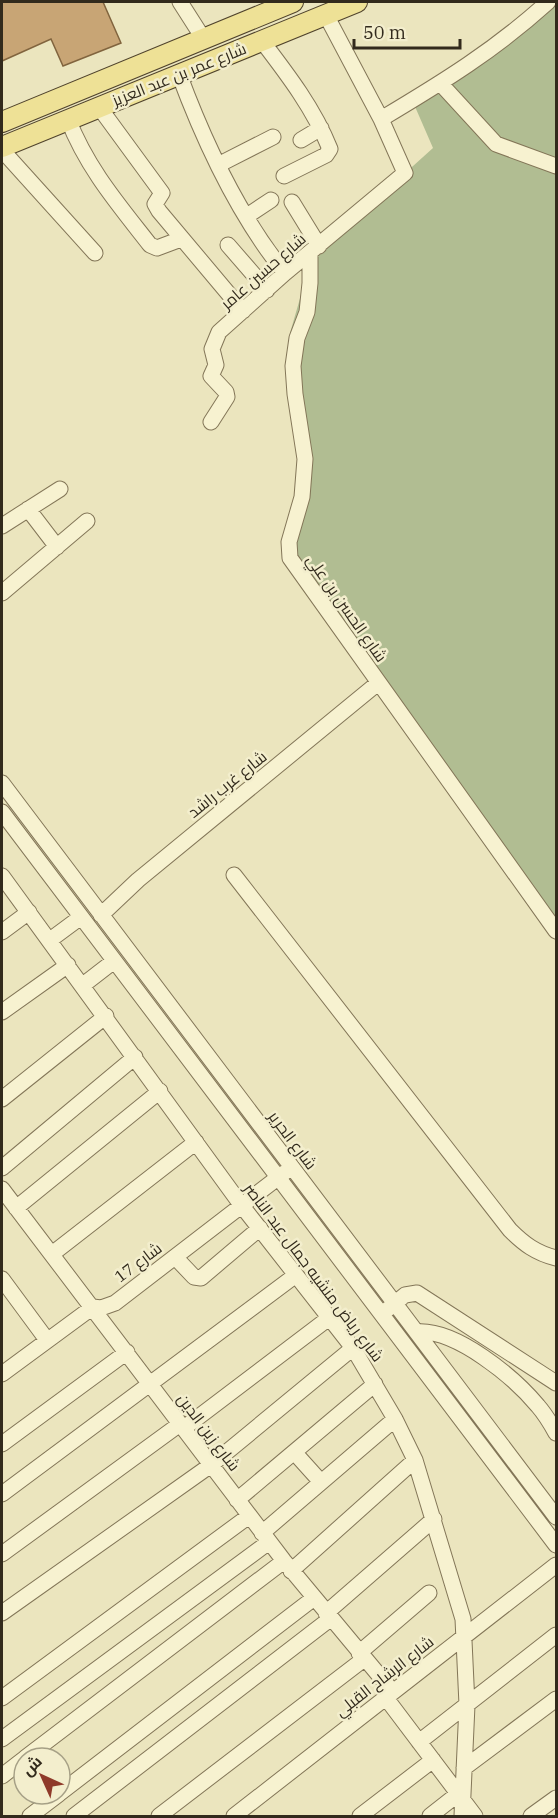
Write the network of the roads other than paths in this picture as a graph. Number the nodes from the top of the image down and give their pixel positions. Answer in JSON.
{"nodes":[{"id":1,"x":180,"y":2,"type":"edge"},
{"id":2,"x":293,"y":2,"type":"edge"},
{"id":3,"x":357,"y":2,"type":"edge"},
{"id":4,"x":548,"y":2,"type":"edge"},
{"id":5,"x":326,"y":15,"type":"junction"},
{"id":6,"x":203,"y":38,"type":"junction"},
{"id":7,"x":262,"y":41,"type":"junction"},
{"id":8,"x":179,"y":74,"type":"junction"},
{"id":9,"x":440,"y":83,"type":"junction"},
{"id":10,"x":99,"y":107,"type":"junction"},
{"id":11,"x":68,"y":119,"type":"junction"},
{"id":12,"x":381,"y":119,"type":"junction"},
{"id":13,"x":2,"y":122,"type":"edge"},
{"id":14,"x":321,"y":128,"type":"junction"},
{"id":15,"x":273,"y":137,"type":"dead end"},
{"id":16,"x":301,"y":140,"type":"dead end"},
{"id":17,"x":2,"y":148,"type":"edge"},
{"id":18,"x":218,"y":165,"type":"junction"},
{"id":19,"x":556,"y":166,"type":"edge"},
{"id":20,"x":284,"y":176,"type":"dead end"},
{"id":21,"x":271,"y":200,"type":"dead end"},
{"id":22,"x":292,"y":202,"type":"dead end"},
{"id":23,"x":247,"y":216,"type":"junction"},
{"id":24,"x":181,"y":239,"type":"junction"},
{"id":25,"x":228,"y":245,"type":"dead end"},
{"id":26,"x":315,"y":250,"type":"junction"},
{"id":27,"x":95,"y":253,"type":"dead end"},
{"id":28,"x":285,"y":273,"type":"junction"},
{"id":29,"x":267,"y":290,"type":"junction"},
{"id":30,"x":243,"y":311,"type":"junction"},
{"id":31,"x":211,"y":422,"type":"dead end"},
{"id":32,"x":60,"y":489,"type":"dead end"},
{"id":33,"x":28,"y":509,"type":"junction"},
{"id":34,"x":87,"y":521,"type":"dead end"},
{"id":35,"x":2,"y":526,"type":"edge"},
{"id":36,"x":57,"y":547,"type":"junction"},
{"id":37,"x":2,"y":593,"type":"edge"},
{"id":38,"x":378,"y":683,"type":"junction"},
{"id":39,"x":2,"y":783,"type":"edge"},
{"id":40,"x":2,"y":812,"type":"edge"},
{"id":41,"x":234,"y":874,"type":"dead end"},
{"id":42,"x":2,"y":876,"type":"edge"},
{"id":43,"x":29,"y":912,"type":"junction"},
{"id":44,"x":101,"y":915,"type":"junction"},
{"id":45,"x":81,"y":917,"type":"junction"},
{"id":46,"x":556,"y":931,"type":"edge"},
{"id":47,"x":2,"y":932,"type":"edge"},
{"id":48,"x":50,"y":940,"type":"junction"},
{"id":49,"x":114,"y":961,"type":"junction"},
{"id":50,"x":68,"y":965,"type":"junction"},
{"id":51,"x":149,"y":979,"type":"junction"},
{"id":52,"x":83,"y":986,"type":"junction"},
{"id":53,"x":135,"y":990,"type":"junction"},
{"id":54,"x":164,"y":999,"type":"junction"},
{"id":55,"x":150,"y":1009,"type":"junction"},
{"id":56,"x":2,"y":1012,"type":"edge"},
{"id":57,"x":105,"y":1016,"type":"junction"},
{"id":58,"x":135,"y":1057,"type":"junction"},
{"id":59,"x":160,"y":1091,"type":"junction"},
{"id":60,"x":2,"y":1099,"type":"edge"},
{"id":61,"x":196,"y":1142,"type":"junction"},
{"id":62,"x":2,"y":1168,"type":"edge"},
{"id":63,"x":291,"y":1168,"type":"junction"},
{"id":64,"x":277,"y":1179,"type":"junction"},
{"id":65,"x":2,"y":1190,"type":"edge"},
{"id":66,"x":242,"y":1206,"type":"junction"},
{"id":67,"x":16,"y":1208,"type":"junction"},
{"id":68,"x":260,"y":1228,"type":"junction"},
{"id":69,"x":52,"y":1254,"type":"junction"},
{"id":70,"x":175,"y":1257,"type":"junction"},
{"id":71,"x":556,"y":1258,"type":"edge"},
{"id":72,"x":296,"y":1275,"type":"junction"},
{"id":73,"x":2,"y":1279,"type":"edge"},
{"id":74,"x":394,"y":1304,"type":"junction"},
{"id":75,"x":93,"y":1307,"type":"junction"},
{"id":76,"x":381,"y":1314,"type":"junction"},
{"id":77,"x":329,"y":1318,"type":"junction"},
{"id":78,"x":417,"y":1332,"type":"junction"},
{"id":79,"x":47,"y":1340,"type":"junction"},
{"id":80,"x":353,"y":1348,"type":"junction"},
{"id":81,"x":127,"y":1352,"type":"junction"},
{"id":82,"x":3,"y":1371,"type":"edge"},
{"id":83,"x":556,"y":1383,"type":"edge"},
{"id":84,"x":375,"y":1384,"type":"junction"},
{"id":85,"x":151,"y":1385,"type":"junction"},
{"id":86,"x":395,"y":1419,"type":"junction"},
{"id":87,"x":182,"y":1426,"type":"junction"},
{"id":88,"x":556,"y":1433,"type":"edge"},
{"id":89,"x":2,"y":1444,"type":"edge"},
{"id":90,"x":294,"y":1452,"type":"junction"},
{"id":91,"x":415,"y":1460,"type":"junction"},
{"id":92,"x":211,"y":1465,"type":"junction"},
{"id":93,"x":321,"y":1482,"type":"junction"},
{"id":94,"x":2,"y":1494,"type":"edge"},
{"id":95,"x":237,"y":1500,"type":"junction"},
{"id":96,"x":249,"y":1516,"type":"junction"},
{"id":97,"x":556,"y":1517,"type":"edge"},
{"id":98,"x":434,"y":1519,"type":"junction"},
{"id":99,"x":266,"y":1538,"type":"junction"},
{"id":100,"x":556,"y":1545,"type":"edge"},
{"id":101,"x":2,"y":1554,"type":"edge"},
{"id":102,"x":556,"y":1565,"type":"edge"},
{"id":103,"x":288,"y":1566,"type":"junction"},
{"id":104,"x":429,"y":1593,"type":"dead end"},
{"id":105,"x":314,"y":1598,"type":"junction"},
{"id":106,"x":2,"y":1613,"type":"edge"},
{"id":107,"x":328,"y":1616,"type":"junction"},
{"id":108,"x":466,"y":1635,"type":"junction"},
{"id":109,"x":556,"y":1635,"type":"edge"},
{"id":110,"x":362,"y":1656,"type":"junction"},
{"id":111,"x":389,"y":1695,"type":"junction"},
{"id":112,"x":2,"y":1698,"type":"edge"},
{"id":113,"x":556,"y":1699,"type":"edge"},
{"id":114,"x":467,"y":1705,"type":"junction"},
{"id":115,"x":2,"y":1739,"type":"edge"},
{"id":116,"x":419,"y":1742,"type":"junction"},
{"id":117,"x":41,"y":1746,"type":"edge"},
{"id":118,"x":433,"y":1760,"type":"junction"},
{"id":119,"x":464,"y":1768,"type":"junction"},
{"id":120,"x":72,"y":1784,"type":"edge"},
{"id":121,"x":461,"y":1797,"type":"junction"},
{"id":122,"x":556,"y":1798,"type":"edge"},
{"id":123,"x":43,"y":1806,"type":"edge"},
{"id":124,"x":30,"y":1816,"type":"edge"},
{"id":125,"x":74,"y":1816,"type":"edge"},
{"id":126,"x":159,"y":1816,"type":"edge"},
{"id":127,"x":234,"y":1816,"type":"edge"},
{"id":128,"x":360,"y":1816,"type":"edge"},
{"id":129,"x":430,"y":1816,"type":"edge"},
{"id":130,"x":462,"y":1816,"type":"edge"},
{"id":131,"x":475,"y":1816,"type":"edge"},
{"id":132,"x":531,"y":1816,"type":"edge"}],
"edges":[{"from":1,"to":6,"type":"street"},
{"from":2,"to":6,"type":"main road","name":"شارع عمر بن عبد العزيز"},
{"from":3,"to":5,"type":"main road","name":"شارع عمر بن عبد العزيز"},
{"from":4,"to":9,"type":"street"},
{"from":5,"to":7,"type":"main road","name":"شارع عمر بن عبد العزيز"},
{"from":5,"to":12,"type":"street"},
{"from":6,"to":13,"type":"main road","name":"شارع عمر بن عبد العزيز"},
{"from":7,"to":8,"type":"main road","name":"شارع عمر بن عبد العزيز"},
{"from":7,"to":14,"type":"street"},
{"from":8,"to":10,"type":"main road","name":"شارع عمر بن عبد العزيز"},
{"from":8,"to":18,"type":"street"},
{"from":9,"to":12,"type":"street"},
{"from":9,"to":19,"type":"street"},
{"from":10,"to":11,"type":"main road","name":"شارع عمر بن عبد العزيز"},
{"from":10,"to":24,"type":"street"},
{"from":11,"to":17,"type":"main road","name":"شارع عمر بن عبد العزيز"},
{"from":11,"to":24,"type":"street"},
{"from":12,"to":26,"type":"street","name":"شارع حسين عامر"},
{"from":14,"to":16,"type":"street"},
{"from":14,"to":20,"type":"street"},
{"from":15,"to":18,"type":"street"},
{"from":17,"to":27,"type":"street"},
{"from":18,"to":23,"type":"street"},
{"from":21,"to":23,"type":"street"},
{"from":22,"to":26,"type":"street"},
{"from":23,"to":28,"type":"street"},
{"from":24,"to":30,"type":"street"},
{"from":25,"to":29,"type":"street"},
{"from":26,"to":28,"type":"street","name":"شارع حسين عامر"},
{"from":26,"to":38,"type":"street","name":"شارع الحسن بن علي"},
{"from":28,"to":29,"type":"street","name":"شارع حسين عامر"},
{"from":29,"to":30,"type":"street","name":"شارع حسين عامر"},
{"from":30,"to":31,"type":"street","name":"شارع حسين عامر"},
{"from":32,"to":33,"type":"street"},
{"from":33,"to":35,"type":"street"},
{"from":33,"to":36,"type":"street"},
{"from":34,"to":36,"type":"street"},
{"from":36,"to":37,"type":"street"},
{"from":38,"to":44,"type":"street","name":"شارع غرب راشد"},
{"from":38,"to":46,"type":"street","name":"شارع الحسن بن علي"},
{"from":39,"to":44,"type":"street","name":"شارع الحرير"},
{"from":40,"to":45,"type":"street"},
{"from":41,"to":71,"type":"street"},
{"from":42,"to":43,"type":"street","name":"شارع رياض منشيه جمال عبد الناصر"},
{"from":43,"to":47,"type":"street"},
{"from":43,"to":48,"type":"street","name":"شارع رياض منشيه جمال عبد الناصر"},
{"from":44,"to":51,"type":"street","name":"شارع الحرير"},
{"from":45,"to":48,"type":"street"},
{"from":45,"to":49,"type":"street"},
{"from":48,"to":50,"type":"street","name":"شارع رياض منشيه جمال عبد الناصر"},
{"from":49,"to":52,"type":"street"},
{"from":49,"to":53,"type":"street"},
{"from":50,"to":52,"type":"street","name":"شارع رياض منشيه جمال عبد الناصر"},
{"from":50,"to":56,"type":"street"},
{"from":51,"to":53,"type":"street"},
{"from":51,"to":54,"type":"street","name":"شارع الحرير"},
{"from":52,"to":57,"type":"street","name":"شارع رياض منشيه جمال عبد الناصر"},
{"from":53,"to":55,"type":"street"},
{"from":54,"to":55,"type":"street"},
{"from":54,"to":63,"type":"street","name":"شارع الحرير"},
{"from":55,"to":64,"type":"street"},
{"from":57,"to":58,"type":"street","name":"شارع رياض منشيه جمال عبد الناصر"},
{"from":57,"to":60,"type":"street"},
{"from":58,"to":59,"type":"street","name":"شارع رياض منشيه جمال عبد الناصر"},
{"from":58,"to":62,"type":"street"},
{"from":59,"to":61,"type":"street","name":"شارع رياض منشيه جمال عبد الناصر"},
{"from":59,"to":67,"type":"street"},
{"from":61,"to":66,"type":"street","name":"شارع رياض منشيه جمال عبد الناصر"},
{"from":61,"to":69,"type":"street"},
{"from":63,"to":64,"type":"street","name":"شارع 17"},
{"from":63,"to":74,"type":"street","name":"شارع الحرير"},
{"from":64,"to":66,"type":"street","name":"شارع 17"},
{"from":64,"to":76,"type":"street"},
{"from":65,"to":67,"type":"street","name":"شارع زين الدين"},
{"from":66,"to":68,"type":"street","name":"شارع رياض منشيه جمال عبد الناصر"},
{"from":66,"to":70,"type":"street","name":"شارع 17"},
{"from":67,"to":69,"type":"street","name":"شارع زين الدين"},
{"from":68,"to":70,"type":"street"},
{"from":68,"to":72,"type":"street","name":"شارع رياض منشيه جمال عبد الناصر"},
{"from":69,"to":75,"type":"street","name":"شارع زين الدين"},
{"from":70,"to":75,"type":"street","name":"شارع 17"},
{"from":72,"to":77,"type":"street","name":"شارع رياض منشيه جمال عبد الناصر"},
{"from":72,"to":85,"type":"street"},
{"from":73,"to":79,"type":"street"},
{"from":74,"to":76,"type":"street"},
{"from":74,"to":78,"type":"street","name":"شارع الحرير"},
{"from":74,"to":83,"type":"street"},
{"from":75,"to":79,"type":"street","name":"شارع 17"},
{"from":75,"to":81,"type":"street","name":"شارع زين الدين"},
{"from":76,"to":100,"type":"street"},
{"from":77,"to":80,"type":"street","name":"شارع رياض منشيه جمال عبد الناصر"},
{"from":77,"to":87,"type":"street"},
{"from":78,"to":88,"type":"street"},
{"from":78,"to":97,"type":"street","name":"شارع الحرير"},
{"from":79,"to":82,"type":"street","name":"شارع 17"},
{"from":80,"to":84,"type":"street","name":"شارع رياض منشيه جمال عبد الناصر"},
{"from":80,"to":92,"type":"street"},
{"from":81,"to":85,"type":"street","name":"شارع زين الدين"},
{"from":81,"to":89,"type":"street"},
{"from":84,"to":86,"type":"street","name":"شارع رياض منشيه جمال عبد الناصر"},
{"from":84,"to":90,"type":"street"},
{"from":85,"to":87,"type":"street","name":"شارع زين الدين"},
{"from":85,"to":94,"type":"street"},
{"from":86,"to":91,"type":"street","name":"شارع رياض منشيه جمال عبد الناصر"},
{"from":86,"to":93,"type":"street"},
{"from":87,"to":92,"type":"street","name":"شارع زين الدين"},
{"from":87,"to":101,"type":"street"},
{"from":90,"to":93,"type":"street"},
{"from":90,"to":95,"type":"street"},
{"from":91,"to":98,"type":"street","name":"شارع رياض منشيه جمال عبد الناصر"},
{"from":91,"to":103,"type":"street"},
{"from":92,"to":95,"type":"street","name":"شارع زين الدين"},
{"from":92,"to":106,"type":"street"},
{"from":93,"to":99,"type":"street"},
{"from":95,"to":96,"type":"street","name":"شارع زين الدين"},
{"from":96,"to":99,"type":"street","name":"شارع زين الدين"},
{"from":96,"to":112,"type":"street"},
{"from":98,"to":107,"type":"street"},
{"from":98,"to":108,"type":"street","name":"شارع رياض منشيه جمال عبد الناصر"},
{"from":99,"to":103,"type":"street","name":"شارع زين الدين"},
{"from":99,"to":115,"type":"street"},
{"from":102,"to":108,"type":"street","name":"شارع الرشاح القبلي"},
{"from":103,"to":105,"type":"street","name":"شارع زين الدين"},
{"from":103,"to":117,"type":"street"},
{"from":104,"to":110,"type":"street"},
{"from":105,"to":107,"type":"street","name":"شارع زين الدين"},
{"from":105,"to":120,"type":"street"},
{"from":107,"to":110,"type":"street","name":"شارع زين الدين"},
{"from":107,"to":125,"type":"street"},
{"from":108,"to":111,"type":"street","name":"شارع الرشاح القبلي"},
{"from":108,"to":114,"type":"street","name":"شارع رياض منشيه جمال عبد الناصر"},
{"from":109,"to":114,"type":"street"},
{"from":110,"to":111,"type":"street","name":"شارع زين الدين"},
{"from":110,"to":126,"type":"street"},
{"from":111,"to":116,"type":"street","name":"شارع زين الدين"},
{"from":111,"to":127,"type":"street","name":"شارع الرشاح القبلي"},
{"from":113,"to":119,"type":"street"},
{"from":114,"to":116,"type":"street"},
{"from":114,"to":119,"type":"street","name":"شارع رياض منشيه جمال عبد الناصر"},
{"from":116,"to":118,"type":"street","name":"شارع زين الدين"},
{"from":118,"to":121,"type":"street","name":"شارع زين الدين"},
{"from":118,"to":128,"type":"street"},
{"from":119,"to":121,"type":"street","name":"شارع رياض منشيه جمال عبد الناصر"},
{"from":121,"to":129,"type":"street"},
{"from":121,"to":130,"type":"street","name":"شارع رياض منشيه جمال عبد الناصر"},
{"from":121,"to":131,"type":"street","name":"شارع زين الدين"},
{"from":122,"to":132,"type":"street"},
{"from":123,"to":124,"type":"street"}]}
